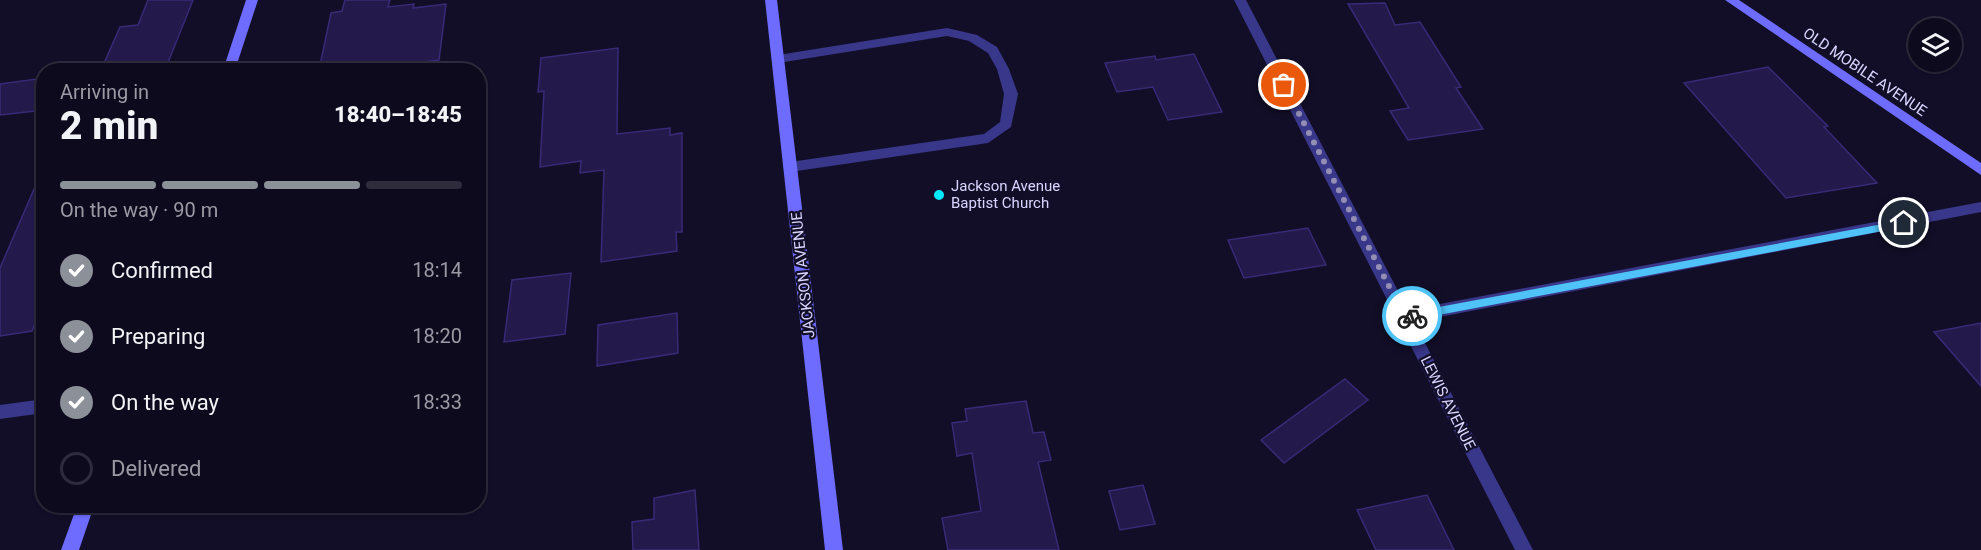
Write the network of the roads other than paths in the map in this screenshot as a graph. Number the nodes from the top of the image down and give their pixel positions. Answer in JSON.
{"nodes":[{"id":1,"x":252,"y":0,"type":"edge"},
{"id":2,"x":771,"y":0,"type":"edge"},
{"id":3,"x":1240,"y":0,"type":"edge"},
{"id":4,"x":1731,"y":0,"type":"edge"},
{"id":5,"x":778,"y":59,"type":"junction"},
{"id":6,"x":231,"y":63,"type":"edge"},
{"id":7,"x":790,"y":167,"type":"junction"},
{"id":8,"x":1981,"y":170,"type":"edge"},
{"id":9,"x":1981,"y":207,"type":"edge"},
{"id":10,"x":1405,"y":317,"type":"junction"},
{"id":11,"x":36,"y":407,"type":"edge"},
{"id":12,"x":0,"y":412,"type":"edge"},
{"id":13,"x":83,"y":513,"type":"edge"},
{"id":14,"x":70,"y":550,"type":"edge"},
{"id":15,"x":834,"y":550,"type":"edge"},
{"id":16,"x":1524,"y":550,"type":"edge"}],
"edges":[{"from":1,"to":6,"type":"street"},
{"from":2,"to":5,"type":"street","name":"JACKSON AVENUE"},
{"from":3,"to":10,"type":"street","name":"LEWIS AVENUE"},
{"from":4,"to":8,"type":"street","name":"OLD MOBILE AVENUE"},
{"from":5,"to":7,"type":"street","name":"JACKSON AVENUE"},
{"from":5,"to":7,"type":"street"},
{"from":7,"to":15,"type":"street","name":"JACKSON AVENUE"},
{"from":9,"to":10,"type":"street"},
{"from":10,"to":16,"type":"street","name":"LEWIS AVENUE"},
{"from":11,"to":12,"type":"street"},
{"from":13,"to":14,"type":"street"}]}
